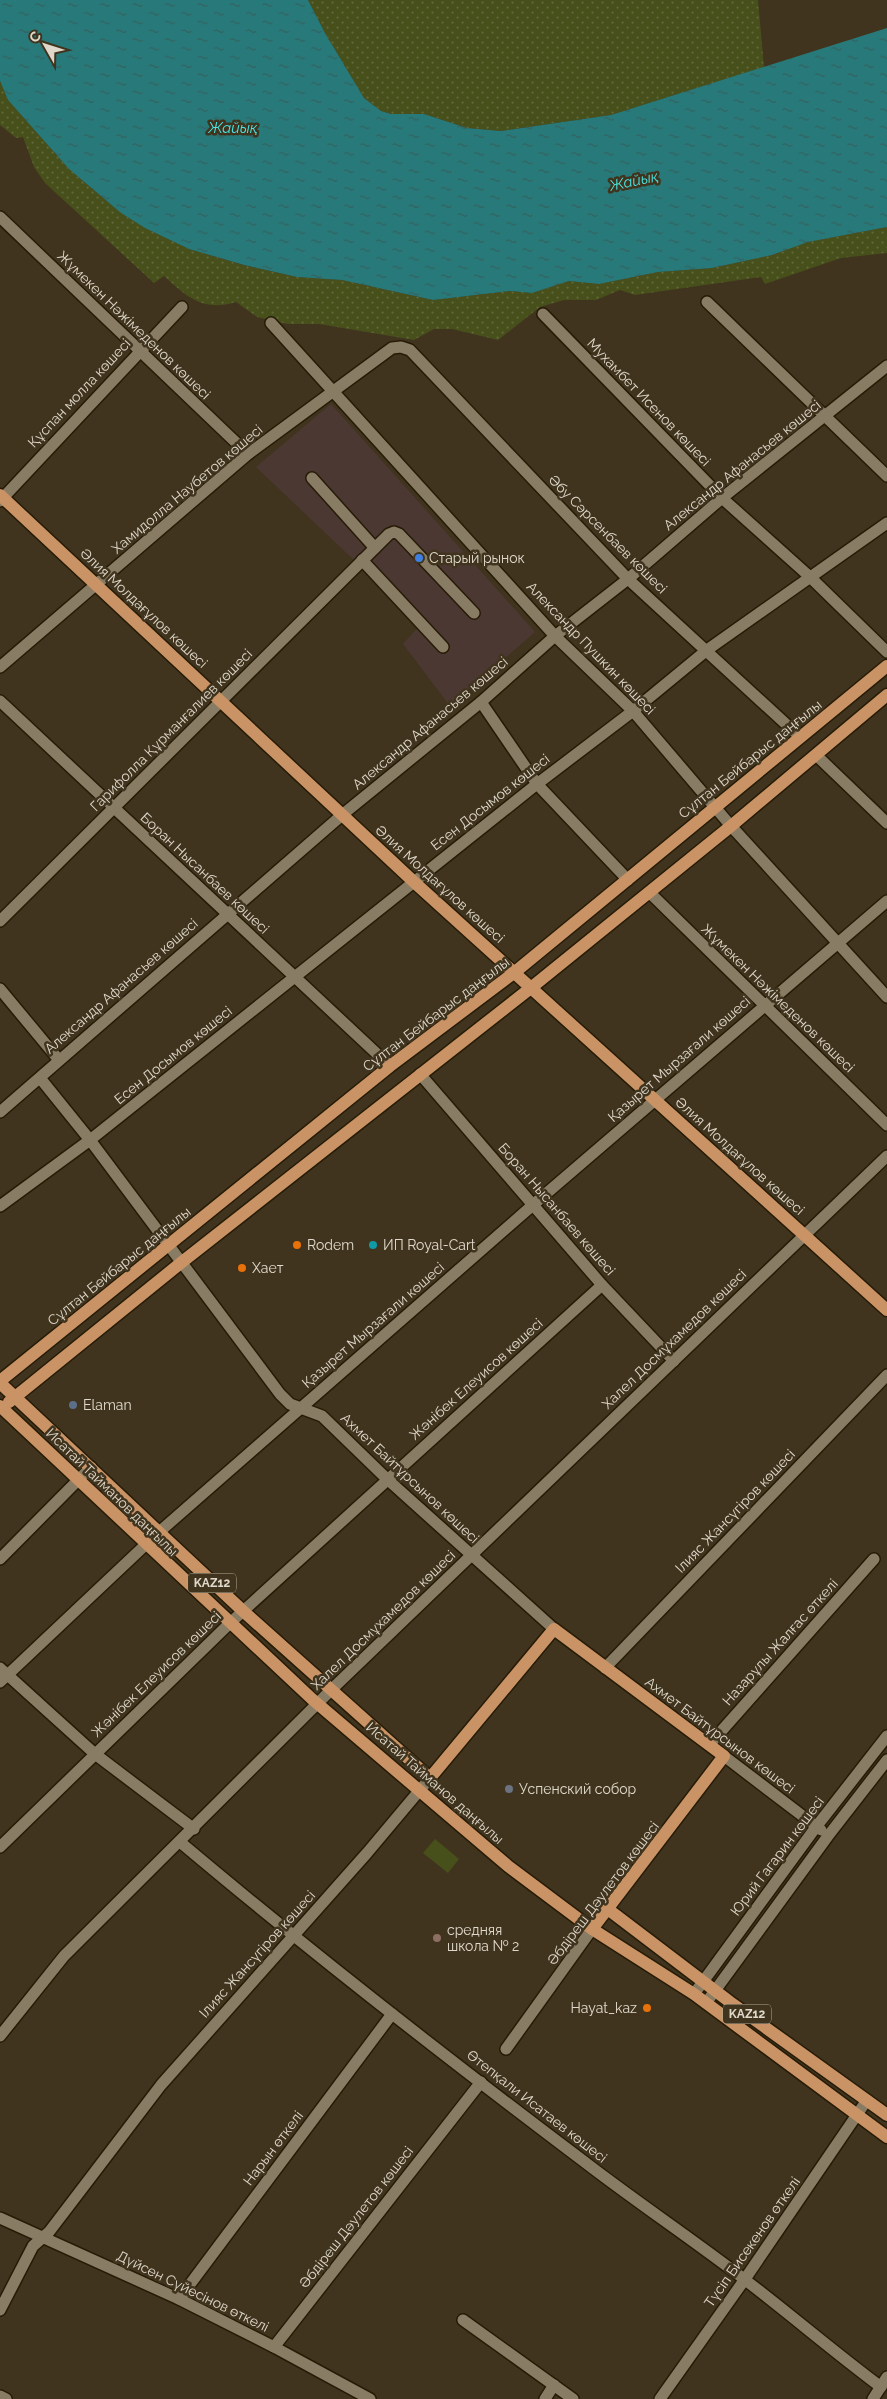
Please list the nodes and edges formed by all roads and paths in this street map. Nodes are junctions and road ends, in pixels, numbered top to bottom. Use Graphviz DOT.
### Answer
graph roads {
  1 [pos="0,217"];
  2 [pos="707,302"];
  3 [pos="182,307"];
  4 [pos="543,314"];
  5 [pos="271,323"];
  6 [pos="401,347"];
  7 [pos="139,350"];
  8 [pos="887,366"];
  9 [pos="334,391"];
  10 [pos="824,416"];
  11 [pos="248,454"];
  12 [pos="887,476"];
  13 [pos="312,478"];
  14 [pos="1,498"];
  15 [pos="722,498"];
  16 [pos="887,523"];
  17 [pos="375,548"];
  18 [pos="362,560"];
  19 [pos="809,576"];
  20 [pos="628,579"];
  21 [pos="96,584"];
  22 [pos="474,613"];
  23 [pos="555,636"];
  24 [pos="443,646"];
  25 [pos="707,650"];
  26 [pos="887,652"];
  27 [pos="887,666"];
  28 [pos="0,667"];
  29 [pos="887,695"];
  30 [pos="0,701"];
  31 [pos="221,701"];
  32 [pos="481,702"];
  33 [pos="633,711"];
  34 [pos="800,737"];
  35 [pos="816,756"];
  36 [pos="537,784"];
  37 [pos="716,805"];
  38 [pos="114,808"];
  39 [pos="342,815"];
  40 [pos="887,823"];
  41 [pos="732,826"];
  42 [pos="628,880"];
  43 [pos="414,882"];
  44 [pos="649,892"];
  45 [pos="887,901"];
  46 [pos="227,913"];
  47 [pos="0,921"];
  48 [pos="838,943"];
  49 [pos="515,972"];
  50 [pos="295,977"];
  51 [pos="532,988"];
  52 [pos="0,989"];
  53 [pos="887,997"];
  54 [pos="764,1006"];
  55 [pos="59,1060"];
  56 [pos="390,1066"];
  57 [pos="420,1074"];
  58 [pos="40,1078"];
  59 [pos="656,1100"];
  60 [pos="0,1112"];
  61 [pos="887,1125"];
  62 [pos="90,1140"];
  63 [pos="282,1154"];
  64 [pos="887,1156"];
  65 [pos="296,1172"];
  66 [pos="534,1204"];
  67 [pos="0,1206"];
  68 [pos="803,1235"];
  69 [pos="169,1245"];
  70 [pos="182,1262"];
  71 [pos="602,1285"];
  72 [pos="887,1310"];
  73 [pos="674,1361"];
  74 [pos="887,1375"];
  75 [pos="0,1382"];
  76 [pos="15,1397"];
  77 [pos="1,1408"];
  78 [pos="302,1408"];
  79 [pos="91,1467"];
  80 [pos="387,1479"];
  81 [pos="78,1480"];
  82 [pos="158,1533"];
  83 [pos="146,1545"];
  84 [pos="471,1556"];
  85 [pos="0,1559"];
  86 [pos="874,1559"];
  87 [pos="243,1611"];
  88 [pos="230,1623"];
  89 [pos="554,1629"];
  90 [pos="605,1668"];
  91 [pos="2,1675"];
  92 [pos="331,1690"];
  93 [pos="318,1703"];
  94 [pos="887,1736"];
  95 [pos="709,1745"];
  96 [pos="96,1754"];
  97 [pos="724,1756"];
  98 [pos="887,1760"];
  99 [pos="430,1778"];
  100 [pos="420,1790"];
  101 [pos="816,1827"];
  102 [pos="194,1829"];
  103 [pos="828,1836"];
  104 [pos="180,1842"];
  105 [pos="0,1847"];
  106 [pos="609,1910"];
  107 [pos="592,1930"];
  108 [pos="292,1936"];
  109 [pos="703,1981"];
  110 [pos="716,1990"];
  111 [pos="694,1994"];
  112 [pos="706,2003"];
  113 [pos="392,2014"];
  114 [pos="0,2036"];
  115 [pos="506,2049"];
  116 [pos="481,2082"];
  117 [pos="867,2100"];
  118 [pos="857,2115"];
  119 [pos="887,2115"];
  120 [pos="887,2137"];
  121 [pos="0,2218"];
  122 [pos="42,2238"];
  123 [pos="745,2280"];
  124 [pos="179,2300"];
  125 [pos="0,2310"];
  126 [pos="463,2320"];
  127 [pos="274,2347"];
  128 [pos="884,2382"];
  129 [pos="554,2385"];
  130 [pos="0,2396"];
  131 [pos="6,2399"];
  132 [pos="370,2399"];
  133 [pos="545,2399"];
  134 [pos="573,2399"];
  135 [pos="660,2399"];
  136 [pos="873,2399"];
  1 -- 7 [label="street, Жұмекен Нәжімеденов көшесі"];
  2 -- 10 [label="street"];
  3 -- 7 [label="street, Құспан молла көшесі"];
  4 -- 15 [label="street, Мухамбет Исенов көшесі"];
  5 -- 9 [label="street, Александр Пушкин көшесі"];
  6 -- 9 [label="street, Хамидолла Наубетов көшесі"];
  6 -- 20 [label="street, Әбу Сәрсенбаев көшесі"];
  7 -- 11 [label="street, Жұмекен Нәжімеденов көшесі"];
  7 -- 14 [label="street, Құспан молла көшесі"];
  8 -- 10 [label="street, Александр Афанасьев көшесі"];
  9 -- 11 [label="street, Хамидолла Наубетов көшесі"];
  9 -- 23 [label="street, Александр Пушкин көшесі"];
  10 -- 12 [label="street"];
  10 -- 15 [label="street, Александр Афанасьев көшесі"];
  11 -- 21 [label="street, Хамидолла Наубетов көшесі"];
  13 -- 17 [label="street"];
  14 -- 21 [label="main road, Әлия Молдағұлов көшесі"];
  15 -- 19 [label="street, Мухамбет Исенов көшесі"];
  15 -- 20 [label="street, Александр Афанасьев көшесі"];
  16 -- 19 [label="street, Есен Досымов көшесі"];
  17 -- 18 [label="street, Гарифолла Құрманғалиев көшесі"];
  17 -- 22 [label="street, Гарифолла Құрманғалиев көшесі"];
  18 -- 24 [label="street"];
  18 -- 31 [label="street, Гарифолла Құрманғалиев көшесі"];
  19 -- 25 [label="street, Есен Досымов көшесі"];
  19 -- 26 [label="street, Мухамбет Исенов көшесі"];
  20 -- 23 [label="street, Александр Афанасьев көшесі"];
  20 -- 25 [label="street, Әбу Сәрсенбаев көшесі"];
  21 -- 28 [label="street, Хамидолла Наубетов көшесі"];
  21 -- 31 [label="main road, Әлия Молдағұлов көшесі"];
  23 -- 32 [label="street, Александр Афанасьев көшесі"];
  23 -- 33 [label="street, Александр Пушкин көшесі"];
  25 -- 33 [label="street, Есен Досымов көшесі"];
  25 -- 34 [label="street, Әбу Сәрсенбаев көшесі"];
  27 -- 34 [label="main road, Сұлтан Бейбарыс даңғылы"];
  29 -- 35 [label="main road"];
  30 -- 38 [label="street, Боран Нысанбаев көшесі"];
  31 -- 38 [label="street, Гарифолла Құрманғалиев көшесі"];
  31 -- 39 [label="main road, Әлия Молдағұлов көшесі"];
  32 -- 36 [label="street"];
  32 -- 39 [label="street, Александр Афанасьев көшесі"];
  33 -- 36 [label="street, Есен Досымов көшесі"];
  33 -- 37 [label="street, Александр Пушкин көшесі"];
  34 -- 37 [label="main road, Сұлтан Бейбарыс даңғылы"];
  35 -- 40 [label="street"];
  35 -- 41 [label="main road"];
  36 -- 42 [label="street"];
  36 -- 43 [label="street, Есен Досымов көшесі"];
  37 -- 41 [label="street, Александр Пушкин көшесі"];
  37 -- 42 [label="main road, Сұлтан Бейбарыс даңғылы"];
  38 -- 46 [label="street, Боран Нысанбаев көшесі"];
  38 -- 47 [label="street, Гарифолла Құрманғалиев көшесі"];
  39 -- 43 [label="main road, Әлия Молдағұлов көшесі"];
  39 -- 46 [label="street, Александр Афанасьев көшесі"];
  41 -- 44 [label="main road"];
  41 -- 48 [label="street, Александр Пушкин көшесі"];
  42 -- 49 [label="main road, Сұлтан Бейбарыс даңғылы"];
  43 -- 49 [label="main road, Әлия Молдағұлов көшесі"];
  43 -- 50 [label="street, Есен Досымов көшесі"];
  44 -- 51 [label="main road"];
  44 -- 54 [label="street, Жұмекен Нәжімеденов көшесі"];
  45 -- 48 [label="street, Қазырет Мырзағали көшесі"];
  46 -- 50 [label="street, Боран Нысанбаев көшесі"];
  46 -- 55 [label="street, Александр Афанасьев көшесі"];
  48 -- 53 [label="street, Александр Пушкин көшесі"];
  48 -- 54 [label="street, Қазырет Мырзағали көшесі"];
  49 -- 51 [label="main road, Әлия Молдағұлов көшесі"];
  49 -- 56 [label="main road, Сұлтан Бейбарыс даңғылы"];
  50 -- 56 [label="street, Боран Нысанбаев көшесі"];
  50 -- 62 [label="street, Есен Досымов көшесі"];
  51 -- 57 [label="main road"];
  51 -- 59 [label="main road, Әлия Молдағұлов көшесі"];
  52 -- 55 [label="street"];
  54 -- 59 [label="street, Қазырет Мырзағали көшесі"];
  54 -- 61 [label="street, Жұмекен Нәжімеденов көшесі"];
  55 -- 58 [label="street, Александр Афанасьев көшесі"];
  56 -- 63 [label="main road, Сұлтан Бейбарыс даңғылы"];
  57 -- 65 [label="main road"];
  57 -- 66 [label="street, Боран Нысанбаев көшесі"];
  58 -- 60 [label="street, Александр Афанасьев көшесі"];
  58 -- 62 [label="street, Ахмет Байтұрсынов көшесі"];
  59 -- 66 [label="street, Қазырет Мырзағали көшесі"];
  59 -- 68 [label="main road, Әлия Молдағұлов көшесі"];
  62 -- 67 [label="street, Есен Досымов көшесі"];
  62 -- 69 [label="street, Ахмет Байтұрсынов көшесі"];
  63 -- 65 [label="main road"];
  63 -- 69 [label="main road, Сұлтан Бейбарыс даңғылы"];
  64 -- 68 [label="street, Халел Досмұхамедов көшесі"];
  65 -- 70 [label="main road"];
  66 -- 71 [label="street, Боран Нысанбаев көшесі"];
  66 -- 78 [label="street, Қазырет Мырзағали көшесі"];
  68 -- 72 [label="main road, Әлия Молдағұлов көшесі"];
  68 -- 73 [label="street, Халел Досмұхамедов көшесі"];
  69 -- 70 [label="street, Ахмет Байтұрсынов көшесі"];
  69 -- 75 [label="main road, Сұлтан Бейбарыс даңғылы"];
  70 -- 76 [label="main road"];
  70 -- 78 [label="street, Ахмет Байтұрсынов көшесі"];
  71 -- 73 [label="street, Боран Нысанбаев көшесі"];
  71 -- 80 [label="street, Жәнібек Елеуисов көшесі"];
  73 -- 84 [label="street, Халел Досмұхамедов көшесі"];
  74 -- 90 [label="street, Ілияс Жансүгіров көшесі"];
  75 -- 76 [label="main road, Исатай Тайманов даңғылы / KAZ12"];
  76 -- 77 [label="main road"];
  76 -- 79 [label="main road, Исатай Тайманов даңғылы / KAZ12"];
  77 -- 81 [label="main road, Исатай Тайманов даңғылы / KAZ12"];
  78 -- 80 [label="street, Ахмет Байтұрсынов көшесі"];
  78 -- 82 [label="street, Қазырет Мырзағали көшесі"];
  79 -- 81 [label="street"];
  79 -- 82 [label="main road, Исатай Тайманов даңғылы / KAZ12"];
  80 -- 84 [label="street, Ахмет Байтұрсынов көшесі"];
  80 -- 87 [label="street, Жәнібек Елеуисов көшесі"];
  81 -- 83 [label="main road, Исатай Тайманов даңғылы / KAZ12"];
  81 -- 85 [label="street"];
  82 -- 83 [label="street, Қазырет Мырзағали көшесі"];
  82 -- 87 [label="main road, Исатай Тайманов даңғылы / KAZ12"];
  83 -- 88 [label="main road, Исатай Тайманов даңғылы / KAZ12"];
  83 -- 91 [label="street, Қазырет Мырзағали көшесі"];
  84 -- 89 [label="street, Ахмет Байтұрсынов көшесі"];
  84 -- 92 [label="street, Халел Досмұхамедов көшесі"];
  86 -- 95 [label="street, Назарұлы Жалғас өткелі"];
  87 -- 88 [label="street, Жәнібек Елеуисов көшесі"];
  87 -- 92 [label="main road, Исатай Тайманов даңғылы / KAZ12"];
  88 -- 93 [label="main road, Исатай Тайманов даңғылы / KAZ12"];
  88 -- 96 [label="street, Жәнібек Елеуисов көшесі"];
  89 -- 90 [label="main road, Ахмет Байтұрсынов көшесі"];
  89 -- 99 [label="main road, Ілияс Жансүгіров көшесі"];
  90 -- 95 [label="main road, Ахмет Байтұрсынов көшесі"];
  91 -- 96 [label="street"];
  92 -- 93 [label="street, Халел Досмұхамедов көшесі"];
  92 -- 99 [label="main road, Исатай Тайманов даңғылы / KAZ12"];
  93 -- 100 [label="main road, Исатай Тайманов даңғылы / KAZ12"];
  93 -- 102 [label="street, Халел Досмұхамедов көшесі"];
  94 -- 101 [label="street, Юрий Гагарин көшесі"];
  95 -- 97 [label="main road, Ахмет Байтұрсынов көшесі"];
  96 -- 102 [label="street"];
  96 -- 105 [label="street, Жәнібек Елеуисов көшесі"];
  97 -- 101 [label="street, Ахмет Байтұрсынов көшесі"];
  97 -- 106 [label="main road, Әбдіреш Дәулетов көшесі"];
  98 -- 103 [label="street, Юрий Гагарин көшесі"];
  99 -- 100 [label="street, Ілияс Жансүгіров көшесі"];
  100 -- 107 [label="main road, Исатай Тайманов даңғылы / KAZ12"];
  100 -- 108 [label="street, Ілияс Жансүгіров көшесі"];
  101 -- 103 [label="street, Ахмет Байтұрсынов көшесі"];
  101 -- 109 [label="street, Юрий Гагарин көшесі"];
  102 -- 104 [label="street, Халел Досмұхамедов көшесі"];
  103 -- 110 [label="street, Юрий Гагарин көшесі"];
  104 -- 108 [label="street, Өтепқали Исатаев көшесі"];
  104 -- 114 [label="street, Халел Досмұхамедов көшесі"];
  106 -- 107 [label="main road, Әбдіреш Дәулетов көшесі"];
  106 -- 109 [label="main road, KAZ12"];
  107 -- 111 [label="main road, Исатай Тайманов даңғылы / KAZ12"];
  107 -- 115 [label="street, Әбдіреш Дәулетов көшесі"];
  108 -- 113 [label="street, Өтепқали Исатаев көшесі"];
  108 -- 122 [label="street, Ілияс Жансүгіров көшесі"];
  109 -- 110 [label="main road, KAZ12"];
  109 -- 111 [label="street, Юрий Гагарин көшесі"];
  110 -- 112 [label="street, Юрий Гагарин көшесі"];
  110 -- 117 [label="main road, KAZ12"];
  111 -- 112 [label="main road, Исатай Тайманов даңғылы / KAZ12"];
  112 -- 118 [label="main road, Исатай Тайманов даңғылы / KAZ12"];
  113 -- 116 [label="street, Өтепқали Исатаев көшесі"];
  113 -- 124 [label="street, Нарын өткелі"];
  116 -- 123 [label="street, Өтепқали Исатаев көшесі"];
  116 -- 127 [label="street, Әбдіреш Дәулетов көшесі"];
  117 -- 118 [label="street, Түсіп Бисекенов өткелі"];
  117 -- 119 [label="main road, KAZ12"];
  118 -- 120 [label="main road, Исатай Тайманов даңғылы / KAZ12"];
  118 -- 123 [label="street, Түсіп Бисекенов өткелі"];
  121 -- 122 [label="street, Дүйсен Сүйесінов өткелі"];
  122 -- 124 [label="street, Дүйсен Сүйесінов өткелі"];
  122 -- 125 [label="street, Ілияс Жансүгіров көшесі"];
  123 -- 128 [label="street, Өтепқали Исатаев көшесі"];
  123 -- 135 [label="street, Түсіп Бисекенов өткелі"];
  124 -- 127 [label="street, Дүйсен Сүйесінов өткелі"];
  126 -- 129 [label="street"];
  127 -- 132 [label="street, Дүйсен Сүйесінов өткелі"];
  128 -- 136 [label="street"];
  129 -- 133 [label="street"];
  129 -- 134 [label="street"];
  130 -- 131 [label="street"];
}
